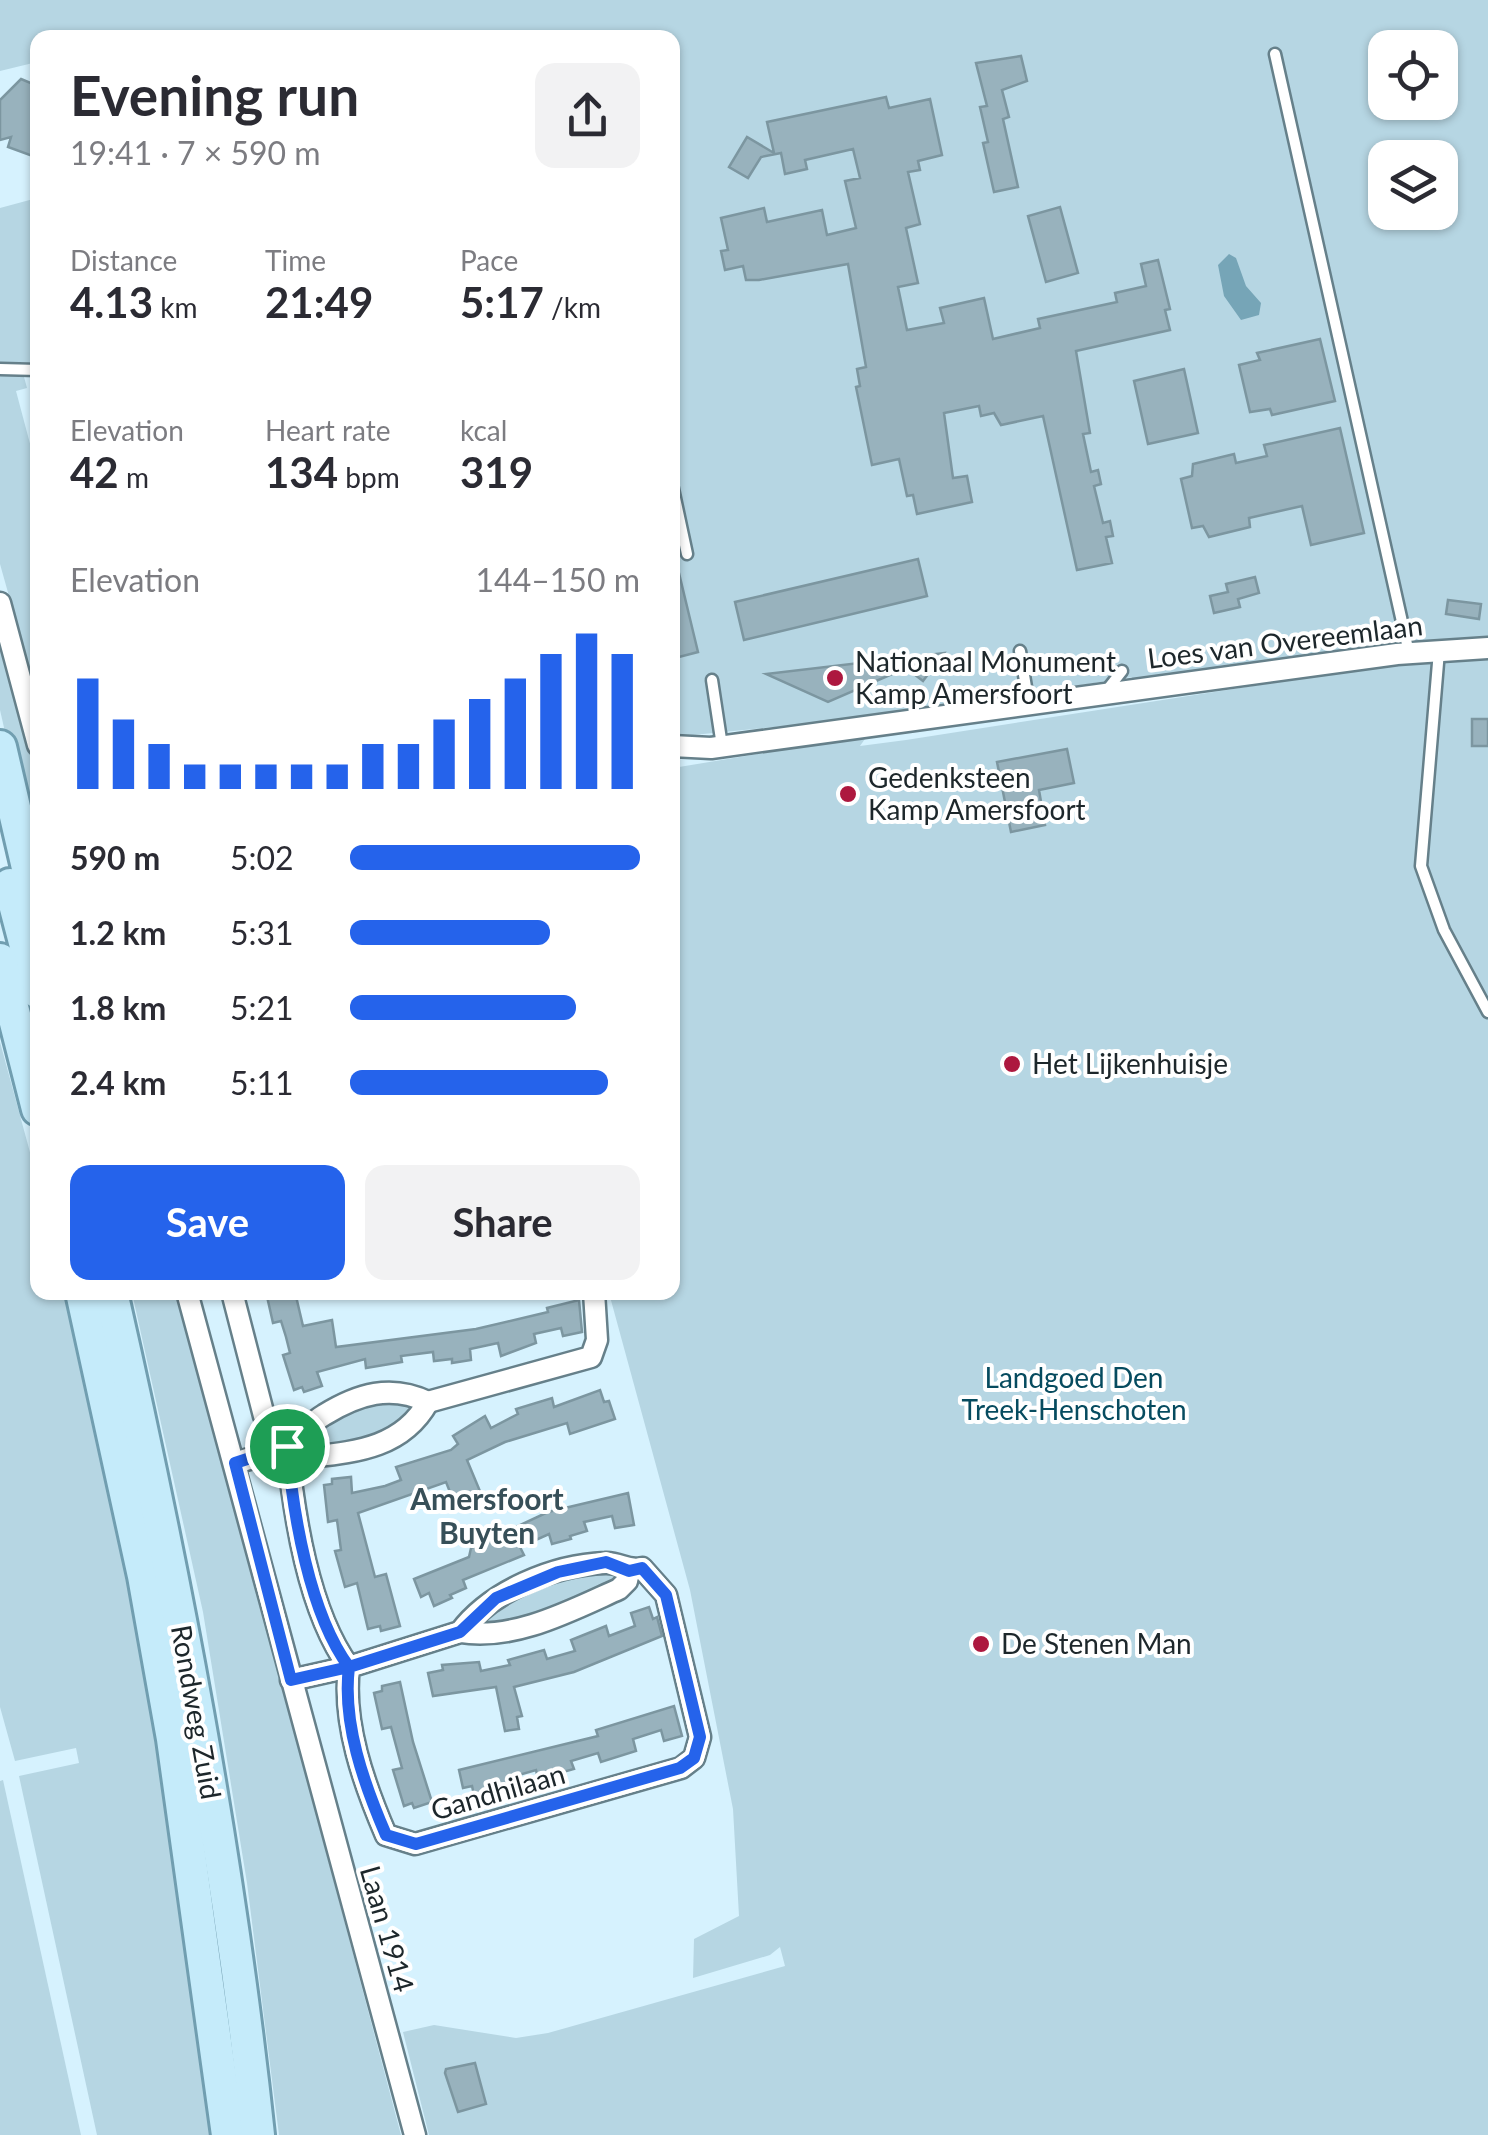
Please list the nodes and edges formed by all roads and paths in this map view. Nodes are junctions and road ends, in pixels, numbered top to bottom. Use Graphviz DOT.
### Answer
graph roads {
  1 [pos="1275,54"];
  2 [pos="0,369"];
  3 [pos="30,370"];
  4 [pos="680,524"];
  5 [pos="686,554"];
  6 [pos="0,602"];
  7 [pos="1488,648"];
  8 [pos="1020,651"];
  9 [pos="1439,651"];
  10 [pos="1409,653"];
  11 [pos="1122,672"];
  12 [pos="712,680"];
  13 [pos="1103,694"];
  14 [pos="1030,706"];
  15 [pos="30,710"];
  16 [pos="680,746"];
  17 [pos="723,746"];
  18 [pos="0,747"];
  19 [pos="0,848"];
  20 [pos="30,876"];
  21 [pos="0,960"];
  22 [pos="30,962"];
  23 [pos="1488,1012"];
  24 [pos="30,1078"];
  25 [pos="84,1300"];
  26 [pos="113,1300"];
  27 [pos="189,1300"];
  28 [pos="234,1300"];
  29 [pos="594,1300"];
  30 [pos="428,1402"];
  31 [pos="287,1446"];
  32 [pos="235,1463"];
  33 [pos="629,1571"];
  34 [pos="460,1632"];
  35 [pos="349,1667"];
  36 [pos="291,1680"];
  37 [pos="228,2135"];
  38 [pos="258,2135"];
  39 [pos="414,2135"];
  1 -- 10 [label="lane"];
  2 -- 3 [label="lane"];
  4 -- 5 [label="lane"];
  6 -- 15 [label="street"];
  7 -- 9 [label="street, Loes van Overeemlaan"];
  8 -- 14 [label="lane"];
  9 -- 10 [label="street, Loes van Overeemlaan"];
  9 -- 23 [label="lane"];
  10 -- 13 [label="street, Loes van Overeemlaan"];
  11 -- 13 [label="lane"];
  12 -- 17 [label="lane"];
  13 -- 14 [label="street, Loes van Overeemlaan"];
  14 -- 17 [label="street, Loes van Overeemlaan"];
  16 -- 17 [label="street, Loes van Overeemlaan"];
  18 -- 20 [label="main road"];
  19 -- 22 [label="main road"];
  21 -- 24 [label="main road"];
  25 -- 37 [label="main road, Rondweg Zuid"];
  26 -- 38 [label="main road, Rondweg Zuid"];
  27 -- 32 [label="street, Laan 1914"];
  28 -- 31 [label="street"];
  29 -- 30 [label="street"];
  30 -- 31 [label="street"];
  30 -- 31 [label="street"];
  31 -- 32 [label="street"];
  31 -- 35 [label="street"];
  32 -- 36 [label="street, Laan 1914"];
  33 -- 34 [label="street, Gandhilaan"];
  33 -- 34 [label="street, Gandhilaan"];
  33 -- 35 [label="street, Gandhilaan"];
  34 -- 35 [label="street, Gandhilaan"];
  35 -- 36 [label="street"];
  36 -- 39 [label="street, Laan 1914"];
}
